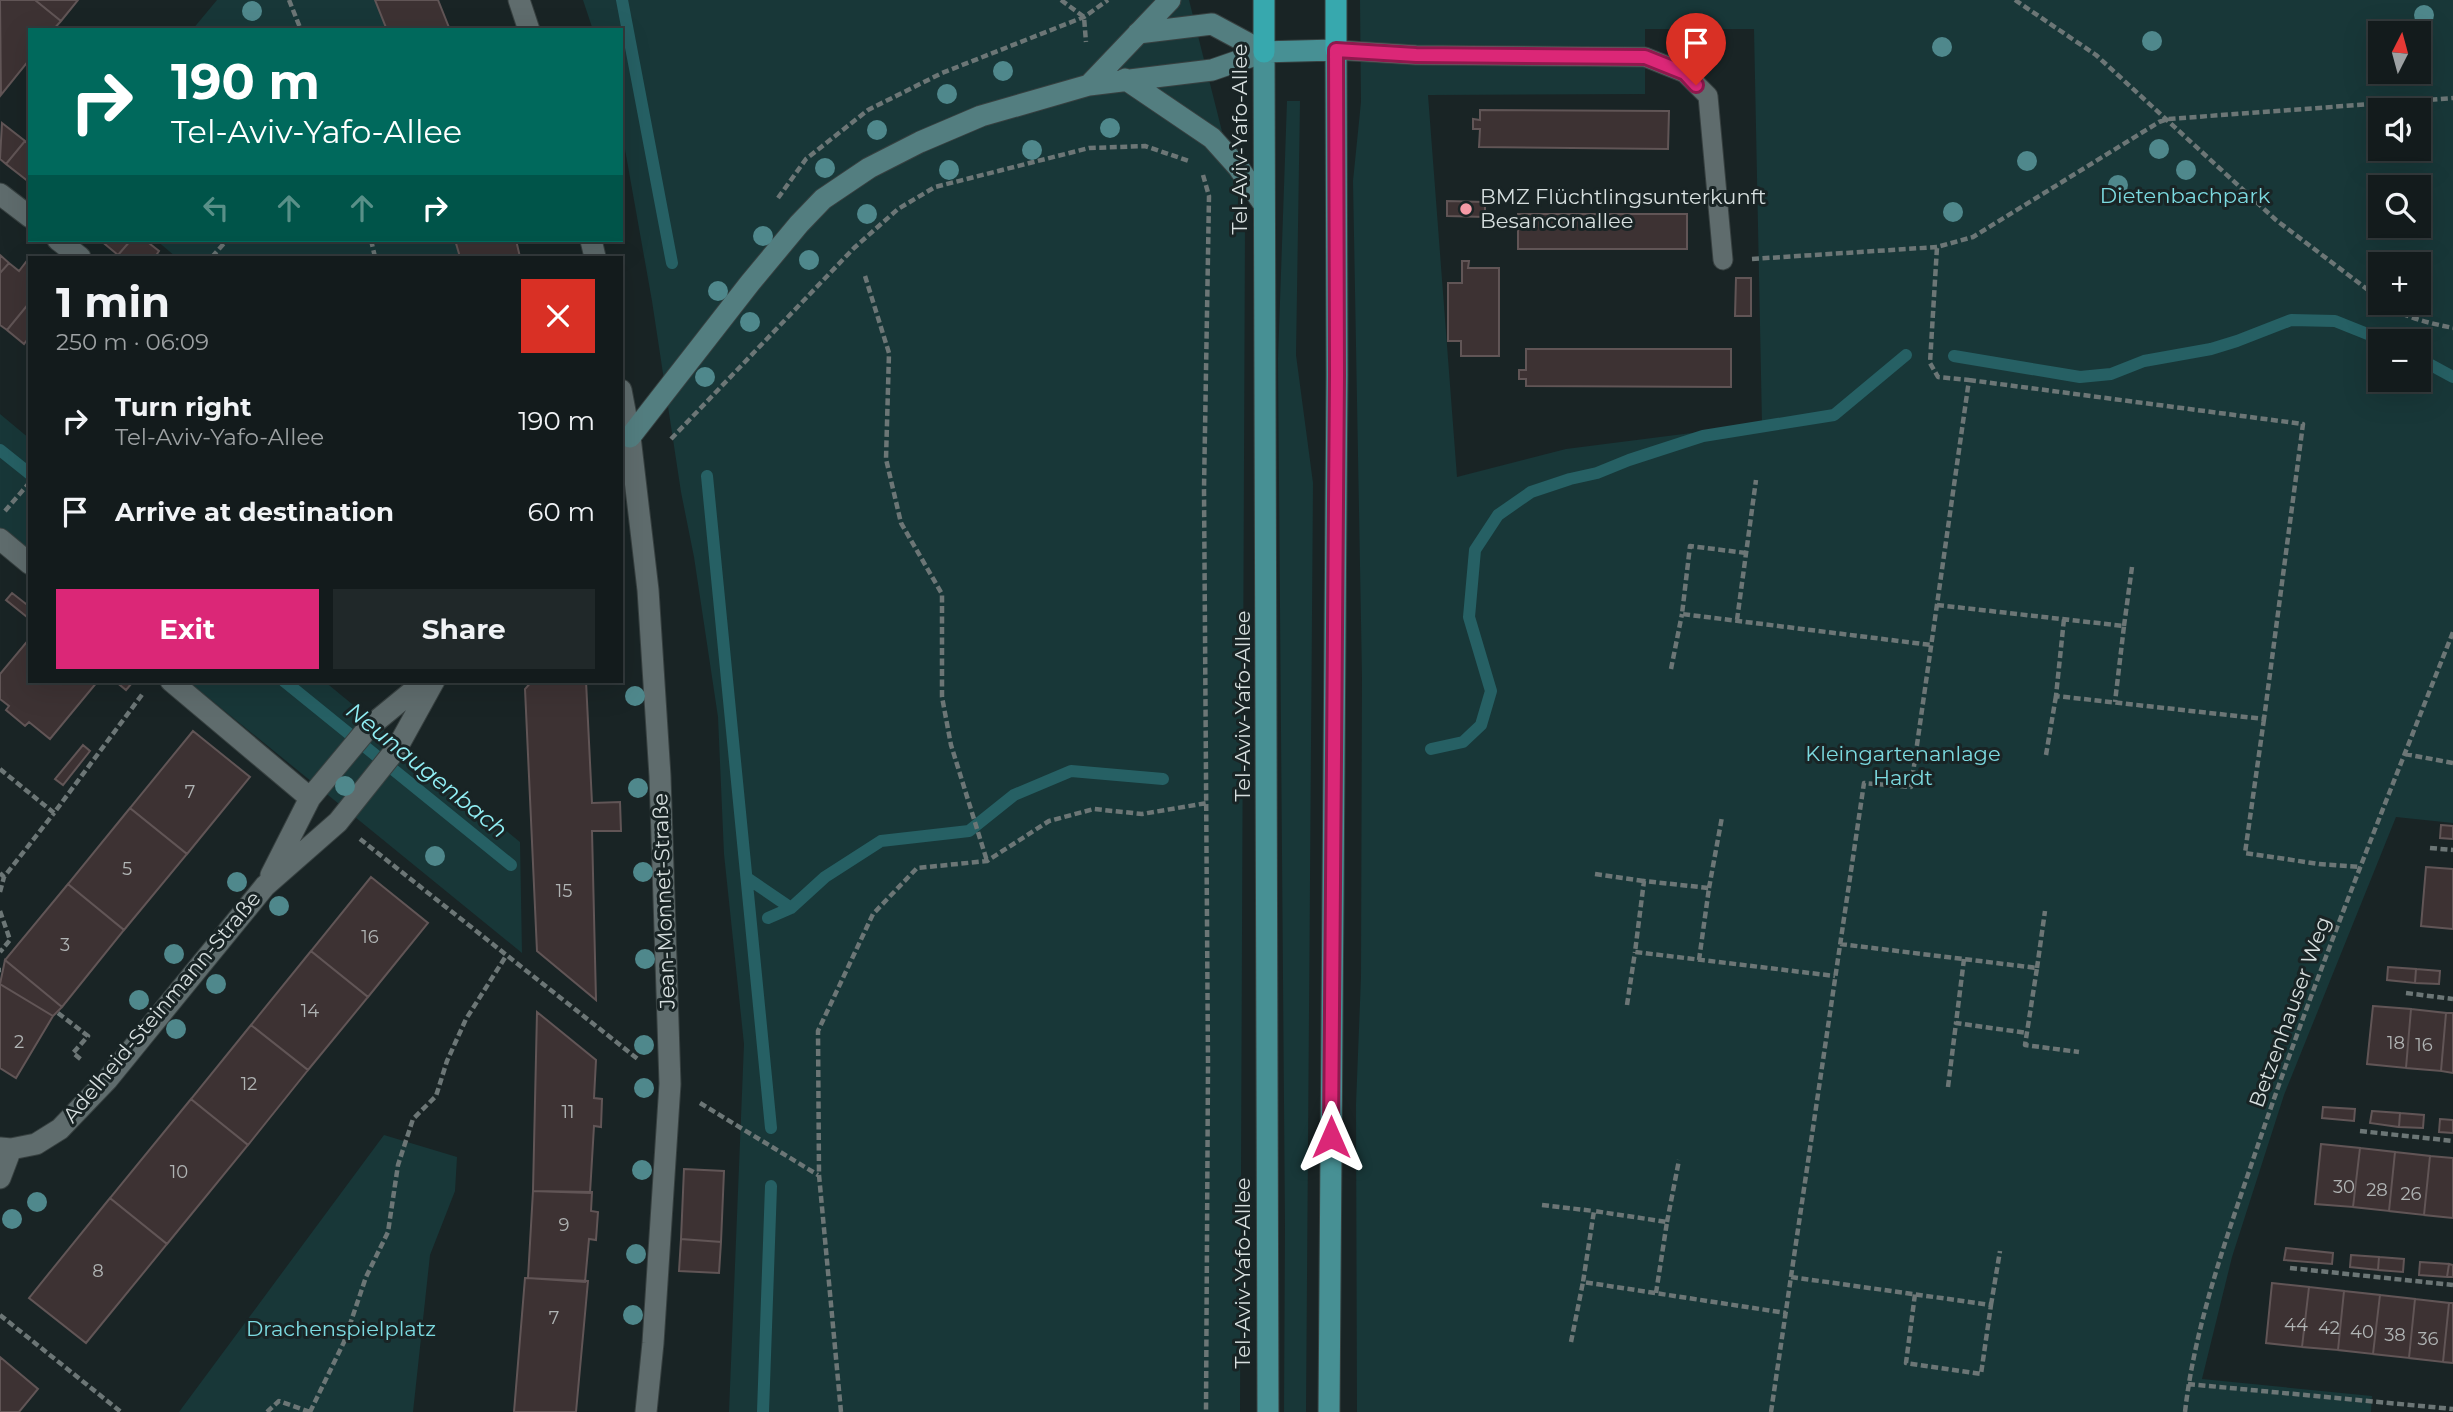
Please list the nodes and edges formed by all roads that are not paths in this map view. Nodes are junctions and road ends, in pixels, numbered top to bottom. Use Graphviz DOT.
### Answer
graph roads {
  1 [pos="519,0"];
  2 [pos="1170,0"];
  3 [pos="1264,0"];
  4 [pos="1336,0"];
  5 [pos="528,28"];
  6 [pos="1138,33"];
  7 [pos="1336,50"];
  8 [pos="1264,52"];
  9 [pos="1125,79"];
  10 [pos="1089,85"];
  11 [pos="0,194"];
  12 [pos="1263,202"];
  13 [pos="28,215"];
  14 [pos="61,242"];
  15 [pos="79,256"];
  16 [pos="1723,260"];
  17 [pos="623,416"];
  18 [pos="625,442"];
  19 [pos="0,539"];
  20 [pos="28,562"];
  21 [pos="173,683"];
  22 [pos="423,683"];
  23 [pos="433,683"];
  24 [pos="310,798"];
  25 [pos="265,886"];
  26 [pos="6,1149"];
  27 [pos="0,1178"];
  28 [pos="646,1412"];
  29 [pos="1268,1412"];
  30 [pos="1329,1412"];
  1 -- 5 [label="street"];
  2 -- 6 [label="street"];
  3 -- 8 [label="highway, Tel-Aviv-Yafo-Allee"];
  4 -- 7 [label="highway"];
  6 -- 8 [label="street"];
  6 -- 10 [label="street"];
  7 -- 8 [label="main road"];
  7 -- 16 [label="lane"];
  7 -- 30 [label="main road"];
  8 -- 9 [label="street"];
  8 -- 12 [label="main road, Tel-Aviv-Yafo-Allee"];
  9 -- 10 [label="street"];
  9 -- 12 [label="street"];
  10 -- 18 [label="street"];
  11 -- 13 [label="street"];
  12 -- 29 [label="main road, Tel-Aviv-Yafo-Allee"];
  14 -- 15 [label="street"];
  17 -- 18 [label="street, Jean-Monnet-Straße"];
  18 -- 28 [label="street, Jean-Monnet-Straße"];
  19 -- 20 [label="street"];
  21 -- 24 [label="street"];
  22 -- 24 [label="street, Adelheid-Steinmann-Straße"];
  23 -- 25 [label="street, Adelheid-Steinmann-Straße"];
  24 -- 25 [label="street, Adelheid-Steinmann-Straße"];
  25 -- 26 [label="street, Adelheid-Steinmann-Straße"];
  26 -- 27 [label="street, Adelheid-Steinmann-Straße"];
}
